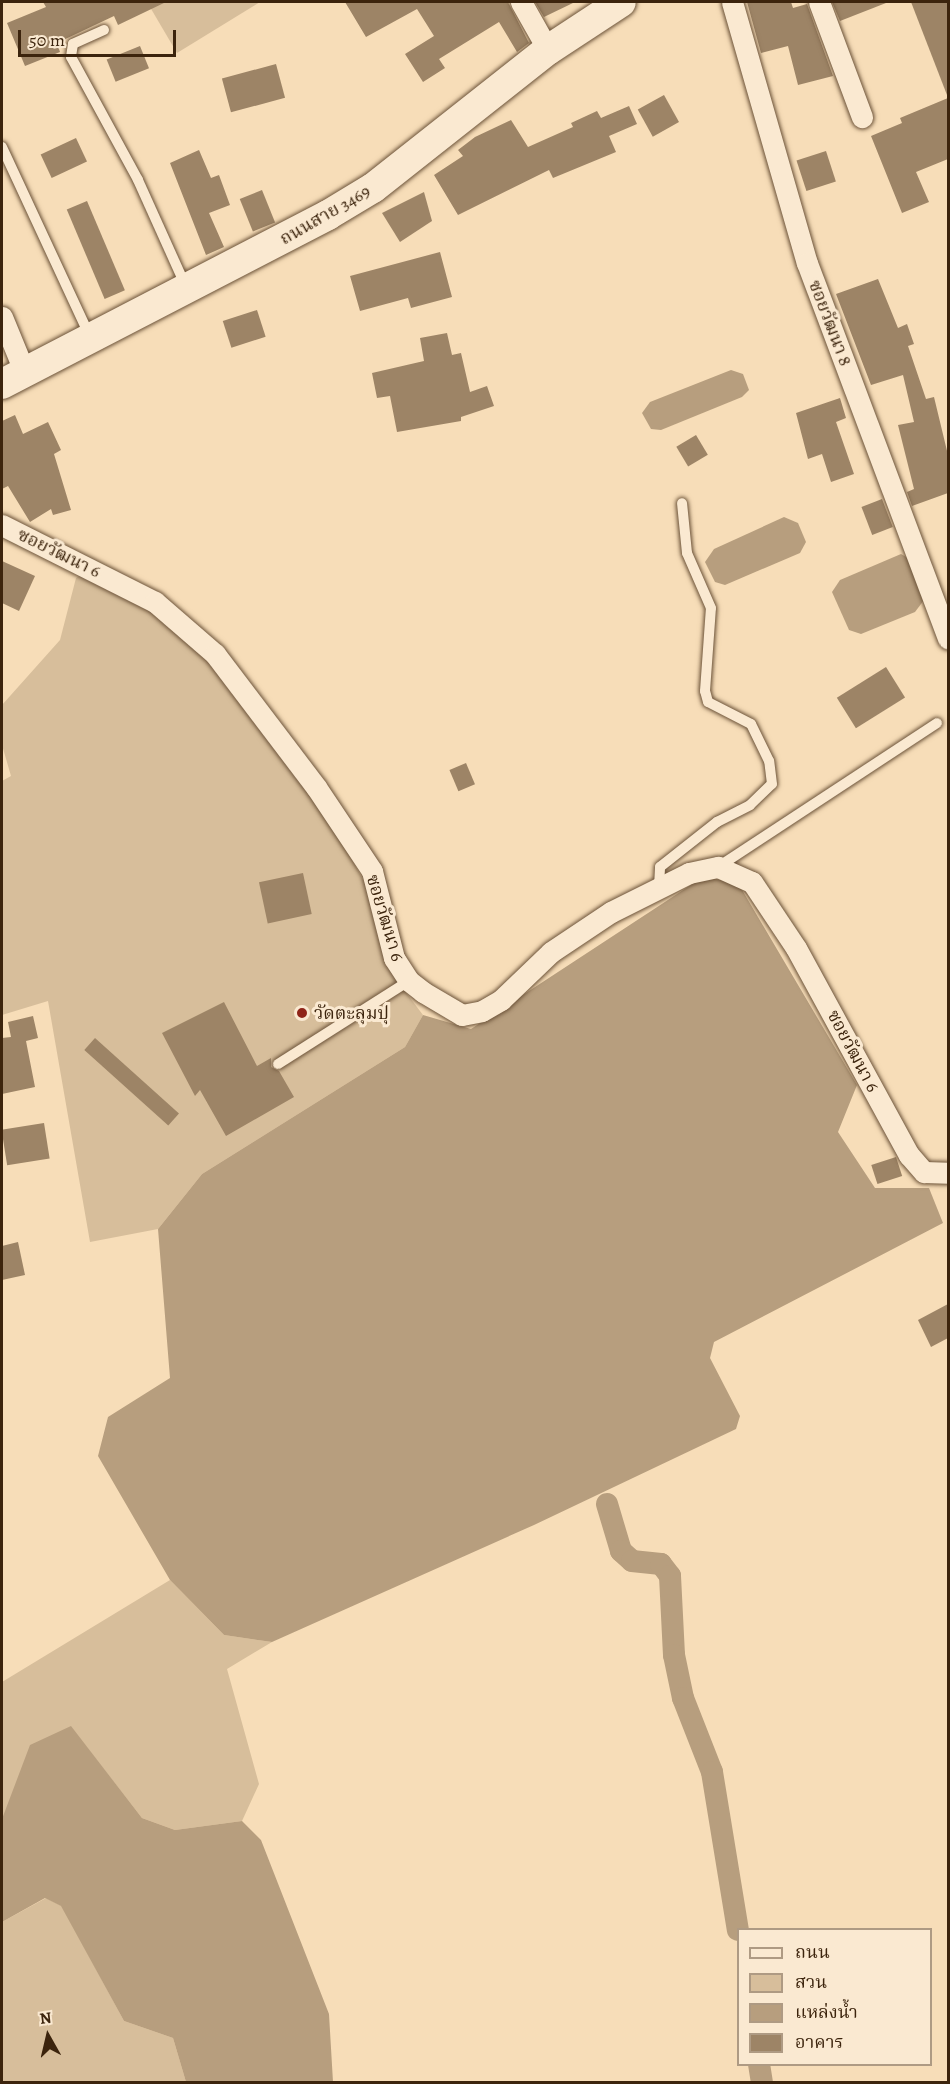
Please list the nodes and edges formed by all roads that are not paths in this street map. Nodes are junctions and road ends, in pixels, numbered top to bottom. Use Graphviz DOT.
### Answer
graph roads {
  1 [pos="521,2"];
  2 [pos="621,2"];
  3 [pos="732,2"];
  4 [pos="819,2"];
  5 [pos="104,30"];
  6 [pos="548,50"];
  7 [pos="862,117"];
  8 [pos="2,147"];
  9 [pos="188,290"];
  10 [pos="2,317"];
  11 [pos="91,339"];
  12 [pos="13,379"];
  13 [pos="682,503"];
  14 [pos="2,525"];
  15 [pos="948,638"];
  16 [pos="937,723"];
  17 [pos="718,867"];
  18 [pos="659,887"];
  19 [pos="409,981"];
  20 [pos="278,1064"];
  21 [pos="948,1173"];
  1 -- 6 [label="street"];
  2 -- 6 [label="street, ถนนสาย 3469"];
  3 -- 15 [label="street, ซอยวัฒนา 8"];
  4 -- 7 [label="street"];
  5 -- 9 [label="lane"];
  6 -- 9 [label="street, ถนนสาย 3469"];
  8 -- 11 [label="lane"];
  9 -- 11 [label="street, ถนนสาย 3469"];
  10 -- 12 [label="street"];
  11 -- 12 [label="street, ถนนสาย 3469"];
  13 -- 18 [label="lane"];
  14 -- 19 [label="street, ซอยวัฒนา 6"];
  16 -- 17 [label="lane"];
  17 -- 18 [label="street, ซอยวัฒนา 6"];
  17 -- 21 [label="street, ซอยวัฒนา 6"];
  18 -- 19 [label="street, ซอยวัฒนา 6"];
  19 -- 20 [label="lane"];
}
